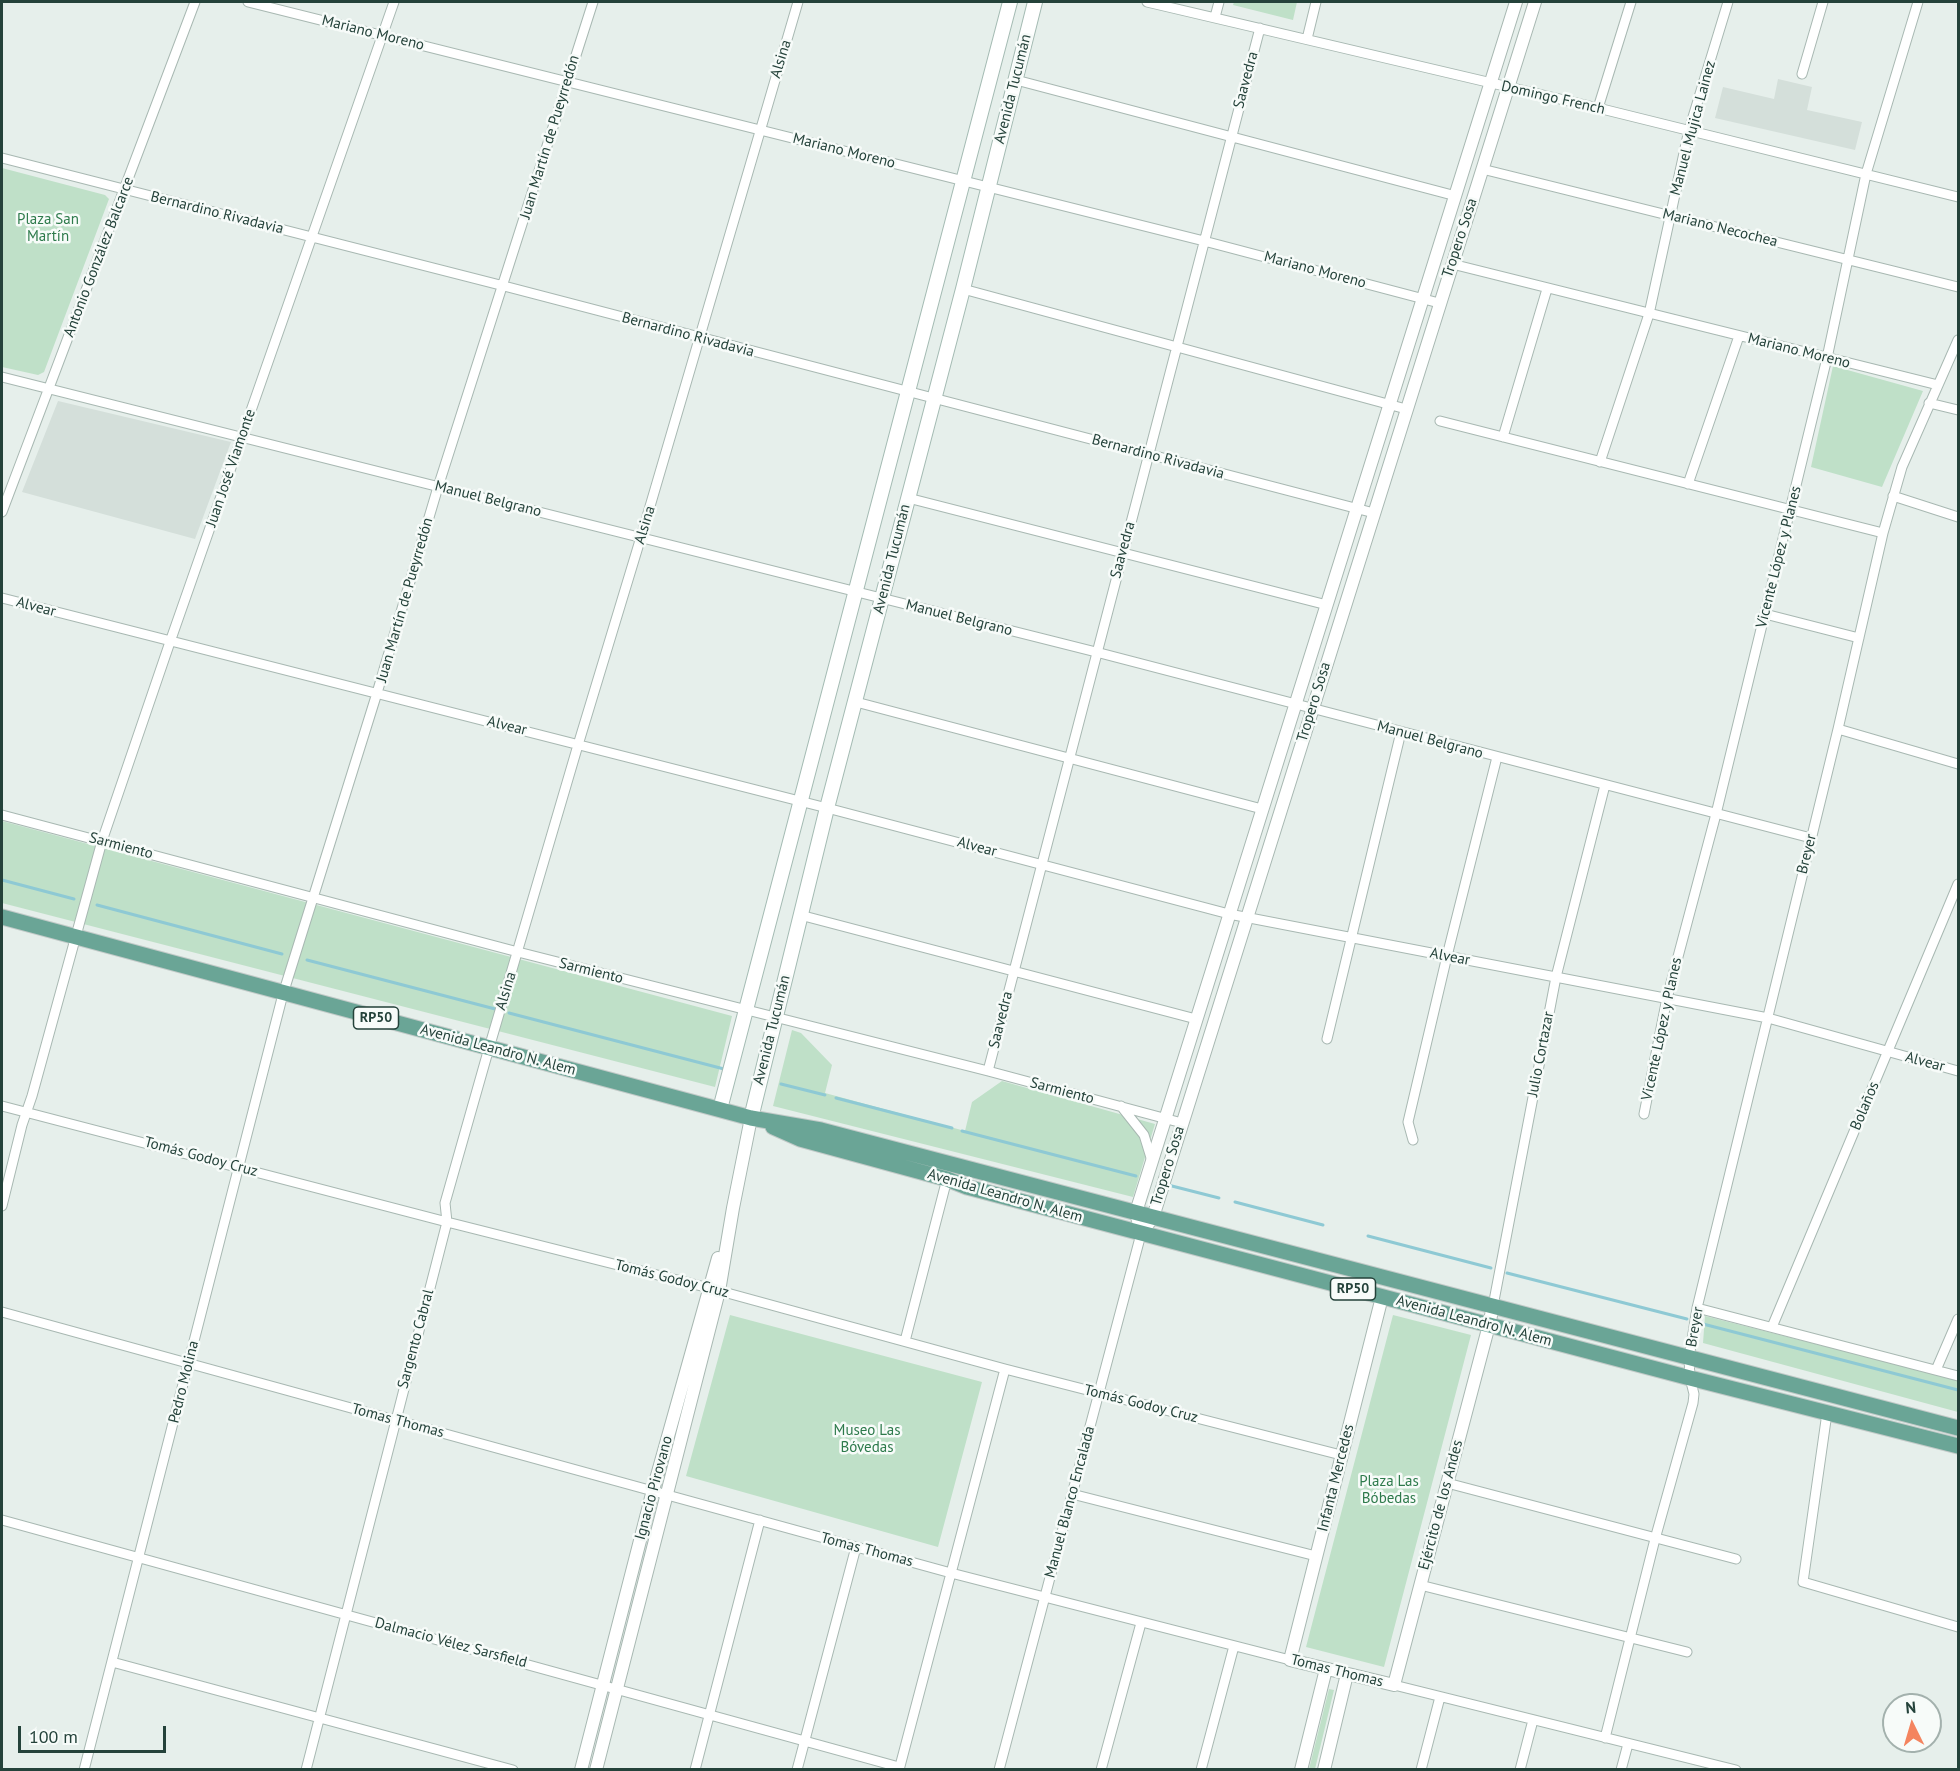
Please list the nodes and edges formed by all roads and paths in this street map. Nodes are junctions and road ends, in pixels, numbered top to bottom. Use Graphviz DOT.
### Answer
graph roads {
  1 [pos="195,2"];
  2 [pos="248,2"];
  3 [pos="394,2"];
  4 [pos="593,2"];
  5 [pos="798,2"];
  6 [pos="1010,2"];
  7 [pos="1035,2"];
  8 [pos="1147,2"];
  9 [pos="1219,2"];
  10 [pos="1316,2"];
  11 [pos="1516,2"];
  12 [pos="1535,2"];
  13 [pos="1631,2"];
  14 [pos="1728,2"];
  15 [pos="1823,2"];
  16 [pos="1918,2"];
  17 [pos="1215,17"];
  18 [pos="1260,28"];
  19 [pos="383,35"];
  20 [pos="1306,39"];
  21 [pos="1802,74"];
  22 [pos="1016,80"];
  23 [pos="567,82"];
  24 [pos="1490,83"];
  25 [pos="1509,87"];
  26 [pos="1598,108"];
  27 [pos="760,130"];
  28 [pos="1689,130"];
  29 [pos="1232,136"];
  30 [pos="2,158"];
  31 [pos="1482,169"];
  32 [pos="1866,174"];
  33 [pos="964,181"];
  34 [pos="1959,185"];
  35 [pos="987,187"];
  36 [pos="124,190"];
  37 [pos="1456,196"];
  38 [pos="1957,196"];
  39 [pos="1671,216"];
  40 [pos="312,237"];
  41 [pos="1203,241"];
  42 [pos="1847,259"];
  43 [pos="1452,264"];
  44 [pos="504,286"];
  45 [pos="1959,286"];
  46 [pos="963,289"];
  47 [pos="1547,289"];
  48 [pos="1424,298"];
  49 [pos="1439,303"];
  50 [pos="1649,314"];
  51 [pos="1739,336"];
  52 [pos="700,338"];
  53 [pos="1959,340"];
  54 [pos="1177,346"];
  55 [pos="1827,358"];
  56 [pos="2,377"];
  57 [pos="1938,385"];
  58 [pos="49,388"];
  59 [pos="909,392"];
  60 [pos="933,398"];
  61 [pos="1929,403"];
  62 [pos="1390,404"];
  63 [pos="1406,409"];
  64 [pos="1959,410"];
  65 [pos="1440,421"];
  66 [pos="1503,437"];
  67 [pos="242,438"];
  68 [pos="1148,454"];
  69 [pos="1600,462"];
  70 [pos="1688,484"];
  71 [pos="438,486"];
  72 [pos="1893,496"];
  73 [pos="908,498"];
  74 [pos="1358,508"];
  75 [pos="1790,510"];
  76 [pos="2,512"];
  77 [pos="1374,513"];
  78 [pos="1959,517"];
  79 [pos="1883,533"];
  80 [pos="641,537"];
  81 [pos="1122,553"];
  82 [pos="857,592"];
  83 [pos="2,598"];
  84 [pos="882,598"];
  85 [pos="1327,605"];
  86 [pos="1765,614"];
  87 [pos="1859,638"];
  88 [pos="170,642"];
  89 [pos="1096,652"];
  90 [pos="377,693"];
  91 [pos="856,702"];
  92 [pos="1295,705"];
  93 [pos="1311,709"];
  94 [pos="1838,729"];
  95 [pos="1401,732"];
  96 [pos="578,745"];
  97 [pos="1497,757"];
  98 [pos="1069,758"];
  99 [pos="1959,764"];
  100 [pos="1605,785"];
  101 [pos="800,802"];
  102 [pos="827,808"];
  103 [pos="1262,808"];
  104 [pos="1716,814"];
  105 [pos="2,815"];
  106 [pos="1811,838"];
  107 [pos="102,841"];
  108 [pos="1041,864"];
  109 [pos="1959,885"];
  110 [pos="313,897"];
  111 [pos="1229,914"];
  112 [pos="800,915"];
  113 [pos="2,917"];
  114 [pos="1248,918"];
  115 [pos="75,937"];
  116 [pos="1352,938"];
  117 [pos="518,952"];
  118 [pos="1447,956"];
  119 [pos="1013,971"];
  120 [pos="1556,977"];
  121 [pos="283,994"];
  122 [pos="1667,999"];
  123 [pos="746,1010"];
  124 [pos="775,1018"];
  125 [pos="1768,1018"];
  126 [pos="1196,1019"];
  127 [pos="1327,1040"];
  128 [pos="489,1048"];
  129 [pos="1888,1052"];
  130 [pos="988,1071"];
  131 [pos="1959,1071"];
  132 [pos="2,1106"];
  133 [pos="1121,1106"];
  134 [pos="720,1109"];
  135 [pos="27,1112"];
  136 [pos="1644,1114"];
  137 [pos="751,1118"];
  138 [pos="1165,1118"];
  139 [pos="1182,1122"];
  140 [pos="1413,1140"];
  141 [pos="1152,1161"];
  142 [pos="238,1167"];
  143 [pos="947,1179"];
  144 [pos="2,1206"];
  145 [pos="1136,1212"];
  146 [pos="1153,1217"];
  147 [pos="447,1222"];
  148 [pos="1141,1233"];
  149 [pos="714,1289"];
  150 [pos="1382,1297"];
  151 [pos="1493,1306"];
  152 [pos="1697,1308"];
  153 [pos="2,1312"];
  154 [pos="1959,1319"];
  155 [pos="1490,1325"];
  156 [pos="1772,1327"];
  157 [pos="905,1341"];
  158 [pos="1689,1358"];
  159 [pos="189,1364"];
  160 [pos="1005,1369"];
  161 [pos="1936,1370"];
  162 [pos="1959,1376"];
  163 [pos="1690,1378"];
  164 [pos="1099,1393"];
  165 [pos="1827,1413"];
  166 [pos="395,1420"];
  167 [pos="1959,1428"];
  168 [pos="1959,1446"];
  169 [pos="1341,1455"];
  170 [pos="1447,1483"];
  171 [pos="653,1490"];
  172 [pos="667,1494"];
  173 [pos="1072,1494"];
  174 [pos="2,1520"];
  175 [pos="760,1520"];
  176 [pos="1655,1539"];
  177 [pos="856,1547"];
  178 [pos="1316,1556"];
  179 [pos="139,1558"];
  180 [pos="1736,1559"];
  181 [pos="951,1573"];
  182 [pos="1420,1585"];
  183 [pos="1045,1598"];
  184 [pos="346,1615"];
  185 [pos="1141,1623"];
  186 [pos="1959,1627"];
  187 [pos="1630,1638"];
  188 [pos="1234,1646"];
  189 [pos="1687,1652"];
  190 [pos="1290,1659"];
  191 [pos="112,1662"];
  192 [pos="1326,1668"];
  193 [pos="1347,1674"];
  194 [pos="603,1684"];
  195 [pos="1394,1685"];
  196 [pos="616,1688"];
  197 [pos="1440,1697"];
  198 [pos="710,1714"];
  199 [pos="320,1717"];
  200 [pos="1533,1720"];
  201 [pos="1605,1738"];
  202 [pos="805,1740"];
  203 [pos="1628,1744"];
  204 [pos="899,1768"];
  205 [pos="84,1770"];
  206 [pos="306,1770"];
  207 [pos="513,1770"];
  208 [pos="581,1770"];
  209 [pos="596,1770"];
  210 [pos="695,1770"];
  211 [pos="797,1770"];
  212 [pos="999,1770"];
  213 [pos="1101,1770"];
  214 [pos="1201,1770"];
  215 [pos="1301,1770"];
  216 [pos="1324,1770"];
  217 [pos="1421,1770"];
  218 [pos="1520,1770"];
  219 [pos="1621,1770"];
  220 [pos="1736,1770"];
  1 -- 36 [label="street, Antonio González Balcarce"];
  2 -- 19 [label="street, Mariano Moreno"];
  3 -- 19 [label="street, Juan José Viamonte"];
  4 -- 23 [label="street, Juan Martín de Pueyrredón"];
  5 -- 27 [label="street, Alsina"];
  6 -- 33 [label="main road, Avenida Tucumán"];
  7 -- 22 [label="main road, Avenida Tucumán"];
  8 -- 17 [label="street, Domingo French"];
  9 -- 17 [label="street"];
  10 -- 20 [label="street"];
  11 -- 24 [label="street, Tropero Sosa"];
  12 -- 25 [label="street, Tropero Sosa"];
  13 -- 26 [label="street"];
  14 -- 28 [label="street, Manuel Mujica Lainez"];
  15 -- 21 [label="street"];
  16 -- 32 [label="street, Vicente López y Planes"];
  17 -- 18 [label="street, Domingo French"];
  18 -- 20 [label="street, Domingo French"];
  18 -- 29 [label="street, Saavedra"];
  19 -- 23 [label="street, Mariano Moreno"];
  19 -- 40 [label="street, Juan José Viamonte"];
  20 -- 24 [label="street, Domingo French"];
  22 -- 29 [label="street"];
  22 -- 35 [label="main road, Avenida Tucumán"];
  23 -- 27 [label="street, Mariano Moreno"];
  23 -- 44 [label="street, Juan Martín de Pueyrredón"];
  24 -- 25 [label="street, Domingo French"];
  24 -- 37 [label="street, Tropero Sosa"];
  25 -- 26 [label="street, Domingo French"];
  25 -- 31 [label="street, Tropero Sosa"];
  26 -- 28 [label="street, Domingo French"];
  27 -- 33 [label="street, Mariano Moreno"];
  27 -- 52 [label="street, Alsina"];
  28 -- 32 [label="street, Domingo French"];
  28 -- 39 [label="street, Manuel Mujica Lainez"];
  29 -- 37 [label="street"];
  29 -- 41 [label="street, Saavedra"];
  30 -- 36 [label="street, Bernardino Rivadavia"];
  31 -- 39 [label="street, Mariano Necochea"];
  31 -- 43 [label="street, Tropero Sosa"];
  32 -- 38 [label="street, Domingo French"];
  32 -- 42 [label="street, Vicente López y Planes"];
  33 -- 35 [label="street, Mariano Moreno"];
  33 -- 59 [label="main road, Avenida Tucumán"];
  34 -- 38 [label="street"];
  35 -- 41 [label="street, Mariano Moreno"];
  35 -- 46 [label="main road, Avenida Tucumán"];
  36 -- 40 [label="street, Bernardino Rivadavia"];
  36 -- 58 [label="street, Antonio González Balcarce"];
  37 -- 48 [label="street, Tropero Sosa"];
  39 -- 42 [label="street, Mariano Necochea"];
  39 -- 50 [label="street, Manuel Mujica Lainez"];
  40 -- 44 [label="street, Bernardino Rivadavia"];
  40 -- 67 [label="street, Juan José Viamonte"];
  41 -- 48 [label="street, Mariano Moreno"];
  41 -- 54 [label="street, Saavedra"];
  42 -- 45 [label="street, Mariano Necochea"];
  42 -- 55 [label="street, Vicente López y Planes"];
  43 -- 47 [label="street, Mariano Moreno"];
  43 -- 49 [label="street, Tropero Sosa"];
  44 -- 52 [label="street, Bernardino Rivadavia"];
  44 -- 71 [label="street, Juan Martín de Pueyrredón"];
  46 -- 54 [label="street"];
  46 -- 60 [label="main road, Avenida Tucumán"];
  47 -- 50 [label="street, Mariano Moreno"];
  47 -- 66 [label="street"];
  48 -- 49 [label="street, Mariano Moreno"];
  48 -- 62 [label="street, Tropero Sosa"];
  49 -- 63 [label="street, Tropero Sosa"];
  50 -- 51 [label="street, Mariano Moreno"];
  50 -- 69 [label="street, Manuel Mujica Lainez"];
  51 -- 55 [label="street, Mariano Moreno"];
  51 -- 70 [label="street"];
  52 -- 59 [label="street, Bernardino Rivadavia"];
  52 -- 80 [label="street, Alsina"];
  53 -- 57 [label="street, Breyer"];
  54 -- 62 [label="street"];
  54 -- 68 [label="street, Saavedra"];
  55 -- 57 [label="street, Mariano Moreno"];
  55 -- 75 [label="street, Vicente López y Planes"];
  56 -- 58 [label="street, Manuel Belgrano"];
  57 -- 61 [label="street, Breyer"];
  58 -- 67 [label="street, Manuel Belgrano"];
  58 -- 76 [label="street, Antonio González Balcarce"];
  59 -- 60 [label="street, Bernardino Rivadavia"];
  59 -- 82 [label="main road, Avenida Tucumán"];
  60 -- 68 [label="street, Bernardino Rivadavia"];
  60 -- 73 [label="main road, Avenida Tucumán"];
  61 -- 64 [label="street"];
  61 -- 72 [label="street, Breyer"];
  62 -- 63 [label="street"];
  62 -- 74 [label="street, Tropero Sosa"];
  63 -- 77 [label="street, Tropero Sosa"];
  65 -- 66 [label="street"];
  66 -- 69 [label="street"];
  67 -- 71 [label="street, Manuel Belgrano"];
  67 -- 88 [label="street, Juan José Viamonte"];
  68 -- 74 [label="street, Bernardino Rivadavia"];
  68 -- 81 [label="street, Saavedra"];
  69 -- 70 [label="street"];
  70 -- 75 [label="street"];
  71 -- 80 [label="street, Manuel Belgrano"];
  71 -- 90 [label="street, Juan Martín de Pueyrredón"];
  72 -- 78 [label="street"];
  72 -- 79 [label="street, Breyer"];
  73 -- 81 [label="street"];
  73 -- 84 [label="main road, Avenida Tucumán"];
  74 -- 77 [label="street, Bernardino Rivadavia"];
  74 -- 85 [label="street, Tropero Sosa"];
  75 -- 79 [label="street"];
  75 -- 86 [label="street, Vicente López y Planes"];
  77 -- 93 [label="street, Tropero Sosa"];
  79 -- 87 [label="street, Breyer"];
  80 -- 82 [label="street, Manuel Belgrano"];
  80 -- 96 [label="street, Alsina"];
  81 -- 85 [label="street"];
  81 -- 89 [label="street, Saavedra"];
  82 -- 84 [label="street, Manuel Belgrano"];
  82 -- 101 [label="main road, Avenida Tucumán"];
  83 -- 88 [label="street, Alvear"];
  84 -- 89 [label="street, Manuel Belgrano"];
  84 -- 91 [label="main road, Avenida Tucumán"];
  85 -- 92 [label="street, Tropero Sosa"];
  86 -- 87 [label="street"];
  86 -- 104 [label="street, Vicente López y Planes"];
  87 -- 94 [label="street, Breyer"];
  88 -- 90 [label="street, Alvear"];
  88 -- 107 [label="street, Juan José Viamonte"];
  89 -- 92 [label="street, Manuel Belgrano"];
  89 -- 98 [label="street, Saavedra"];
  90 -- 96 [label="street, Alvear"];
  90 -- 110 [label="street, Juan Martín de Pueyrredón"];
  91 -- 98 [label="street"];
  91 -- 102 [label="main road, Avenida Tucumán"];
  92 -- 93 [label="street, Manuel Belgrano"];
  92 -- 103 [label="street, Tropero Sosa"];
  93 -- 95 [label="street, Manuel Belgrano"];
  93 -- 114 [label="street, Tropero Sosa"];
  94 -- 99 [label="street"];
  94 -- 106 [label="street, Breyer"];
  95 -- 97 [label="street, Manuel Belgrano"];
  95 -- 116 [label="street"];
  96 -- 101 [label="street, Alvear"];
  96 -- 117 [label="street, Alsina"];
  97 -- 100 [label="street, Manuel Belgrano"];
  97 -- 118 [label="street"];
  98 -- 103 [label="street"];
  98 -- 108 [label="street, Saavedra"];
  100 -- 104 [label="street, Manuel Belgrano"];
  100 -- 120 [label="street, Julio Cortazar"];
  101 -- 102 [label="street, Alvear"];
  101 -- 123 [label="main road, Avenida Tucumán"];
  102 -- 108 [label="street, Alvear"];
  102 -- 112 [label="main road, Avenida Tucumán"];
  103 -- 111 [label="street, Tropero Sosa"];
  104 -- 106 [label="street, Manuel Belgrano"];
  104 -- 122 [label="street, Vicente López y Planes"];
  105 -- 107 [label="street, Sarmiento"];
  106 -- 125 [label="street, Breyer"];
  107 -- 110 [label="street, Sarmiento"];
  107 -- 115 [label="street, Juan José Viamonte"];
  108 -- 111 [label="street, Alvear"];
  108 -- 119 [label="street, Saavedra"];
  109 -- 129 [label="street, Bolaños"];
  110 -- 117 [label="street, Sarmiento"];
  110 -- 121 [label="street, Juan Martín de Pueyrredón"];
  111 -- 114 [label="street, Alvear"];
  111 -- 126 [label="street, Tropero Sosa"];
  112 -- 119 [label="street"];
  112 -- 124 [label="main road, Avenida Tucumán"];
  113 -- 115 [label="main road, Avenida Leandro N. Alem / RP50"];
  114 -- 116 [label="street, Alvear"];
  114 -- 139 [label="street, Tropero Sosa"];
  115 -- 121 [label="main road, Avenida Leandro N. Alem / RP50"];
  115 -- 135 [label="street, Juan José Viamonte"];
  116 -- 118 [label="street, Alvear"];
  116 -- 127 [label="street"];
  117 -- 123 [label="street, Sarmiento"];
  117 -- 128 [label="street, Alsina"];
  118 -- 120 [label="street, Alvear"];
  118 -- 140 [label="street"];
  119 -- 126 [label="street"];
  119 -- 130 [label="street, Saavedra"];
  120 -- 122 [label="street, Alvear"];
  120 -- 151 [label="street, Julio Cortazar"];
  121 -- 128 [label="main road, Avenida Leandro N. Alem / RP50"];
  121 -- 142 [label="street, Pedro Molina"];
  122 -- 125 [label="street, Alvear"];
  122 -- 136 [label="street, Vicente López y Planes"];
  123 -- 124 [label="street, Sarmiento"];
  123 -- 134 [label="main road, Avenida Tucumán"];
  124 -- 130 [label="street, Sarmiento"];
  124 -- 137 [label="main road, Avenida Tucumán"];
  125 -- 129 [label="street, Alvear"];
  125 -- 152 [label="street, Breyer"];
  126 -- 138 [label="street, Tropero Sosa"];
  128 -- 134 [label="main road, Avenida Leandro N. Alem / RP50"];
  128 -- 147 [label="street, Sargento Cabral"];
  129 -- 131 [label="street, Alvear"];
  129 -- 156 [label="street, Bolaños"];
  130 -- 133 [label="street, Sarmiento"];
  132 -- 135 [label="street, Tomás Godoy Cruz"];
  133 -- 138 [label="street, Sarmiento"];
  133 -- 141 [label="street"];
  134 -- 137 [label="main road, Avenida Leandro N. Alem / RP50"];
  135 -- 142 [label="street, Tomás Godoy Cruz"];
  135 -- 144 [label="street, Juan José Viamonte"];
  137 -- 143 [label="main road, Avenida Leandro N. Alem / RP50"];
  137 -- 145 [label="main road, Avenida Leandro N. Alem / RP50"];
  137 -- 149 [label="street, Ignacio Pirovano"];
  138 -- 139 [label="street, Sarmiento"];
  138 -- 141 [label="street, Tropero Sosa"];
  139 -- 146 [label="street, Tropero Sosa"];
  141 -- 145 [label="street, Tropero Sosa"];
  142 -- 147 [label="street, Tomás Godoy Cruz"];
  142 -- 159 [label="street, Pedro Molina"];
  143 -- 148 [label="main road, Avenida Leandro N. Alem / RP50"];
  143 -- 157 [label="street"];
  145 -- 146 [label="main road, Avenida Leandro N. Alem / RP50"];
  145 -- 148 [label="street, Tropero Sosa"];
  146 -- 148 [label="street, Tropero Sosa"];
  146 -- 151 [label="main road, Avenida Leandro N. Alem / RP50"];
  147 -- 149 [label="street, Tomás Godoy Cruz"];
  147 -- 166 [label="street, Sargento Cabral"];
  148 -- 150 [label="main road, Avenida Leandro N. Alem / RP50"];
  148 -- 164 [label="street, Manuel Blanco Encalada"];
  149 -- 157 [label="street, Tomás Godoy Cruz"];
  149 -- 171 [label="street, Ignacio Pirovano"];
  149 -- 172 [label="street, Ignacio Pirovano"];
  150 -- 155 [label="main road, Avenida Leandro N. Alem / RP50"];
  150 -- 169 [label="street, Infanta Mercedes"];
  151 -- 155 [label="street, Julio Cortazar"];
  151 -- 158 [label="main road, Avenida Leandro N. Alem / RP50"];
  152 -- 156 [label="street"];
  152 -- 158 [label="street, Breyer"];
  153 -- 159 [label="street, Tomas Thomas"];
  154 -- 161 [label="street"];
  155 -- 163 [label="main road, Avenida Leandro N. Alem / RP50"];
  155 -- 170 [label="street, Ejército de los Andes"];
  156 -- 161 [label="street"];
  157 -- 160 [label="street, Tomás Godoy Cruz"];
  158 -- 163 [label="street, Breyer"];
  158 -- 167 [label="main road, Avenida Leandro N. Alem / RP50"];
  159 -- 166 [label="street, Tomas Thomas"];
  159 -- 179 [label="street, Pedro Molina"];
  160 -- 164 [label="street, Tomás Godoy Cruz"];
  160 -- 181 [label="street"];
  161 -- 162 [label="street"];
  163 -- 165 [label="main road, Avenida Leandro N. Alem / RP50"];
  163 -- 176 [label="street, Breyer"];
  164 -- 169 [label="street, Tomás Godoy Cruz"];
  164 -- 173 [label="street, Manuel Blanco Encalada"];
  165 -- 168 [label="main road, Avenida Leandro N. Alem / RP50"];
  165 -- 186 [label="street"];
  166 -- 171 [label="street, Tomas Thomas"];
  166 -- 184 [label="street, Sargento Cabral"];
  169 -- 178 [label="street, Infanta Mercedes"];
  170 -- 176 [label="street"];
  170 -- 182 [label="street, Ejército de los Andes"];
  171 -- 172 [label="street, Tomas Thomas"];
  171 -- 194 [label="street, Ignacio Pirovano"];
  172 -- 175 [label="street, Tomas Thomas"];
  172 -- 196 [label="street, Ignacio Pirovano"];
  173 -- 178 [label="street"];
  173 -- 183 [label="street, Manuel Blanco Encalada"];
  174 -- 179 [label="street, Dalmacio Vélez Sarsfield"];
  175 -- 177 [label="street, Tomas Thomas"];
  175 -- 198 [label="street"];
  176 -- 180 [label="street"];
  176 -- 187 [label="street, Breyer"];
  177 -- 181 [label="street, Tomas Thomas"];
  177 -- 202 [label="street"];
  178 -- 190 [label="street, Infanta Mercedes"];
  179 -- 184 [label="street, Dalmacio Vélez Sarsfield"];
  179 -- 191 [label="street, Pedro Molina"];
  181 -- 183 [label="street, Tomas Thomas"];
  181 -- 204 [label="street"];
  182 -- 187 [label="street"];
  182 -- 195 [label="street, Ejército de los Andes"];
  183 -- 185 [label="street, Tomas Thomas"];
  183 -- 212 [label="street, Manuel Blanco Encalada"];
  184 -- 194 [label="street, Dalmacio Vélez Sarsfield"];
  184 -- 199 [label="street, Sargento Cabral"];
  185 -- 188 [label="street, Tomas Thomas"];
  185 -- 213 [label="street"];
  187 -- 189 [label="street"];
  187 -- 201 [label="street, Breyer"];
  188 -- 190 [label="street, Tomas Thomas"];
  188 -- 214 [label="street"];
  190 -- 192 [label="street, Tomas Thomas"];
  191 -- 199 [label="street"];
  191 -- 205 [label="street, Pedro Molina"];
  192 -- 193 [label="street, Tomas Thomas"];
  192 -- 215 [label="street"];
  193 -- 195 [label="street, Tomas Thomas"];
  193 -- 216 [label="street"];
  194 -- 196 [label="street, Dalmacio Vélez Sarsfield"];
  194 -- 208 [label="street, Ignacio Pirovano"];
  195 -- 197 [label="street, Tomas Thomas"];
  196 -- 198 [label="street, Dalmacio Vélez Sarsfield"];
  196 -- 209 [label="street, Ignacio Pirovano"];
  197 -- 200 [label="street, Tomas Thomas"];
  197 -- 217 [label="street"];
  198 -- 202 [label="street, Dalmacio Vélez Sarsfield"];
  198 -- 210 [label="street"];
  199 -- 206 [label="street, Sargento Cabral"];
  199 -- 207 [label="street"];
  200 -- 201 [label="street, Tomas Thomas"];
  200 -- 218 [label="street"];
  201 -- 203 [label="street, Tomas Thomas"];
  202 -- 204 [label="street, Dalmacio Vélez Sarsfield"];
  202 -- 211 [label="street"];
  203 -- 219 [label="street"];
  203 -- 220 [label="street, Tomas Thomas"];
}
